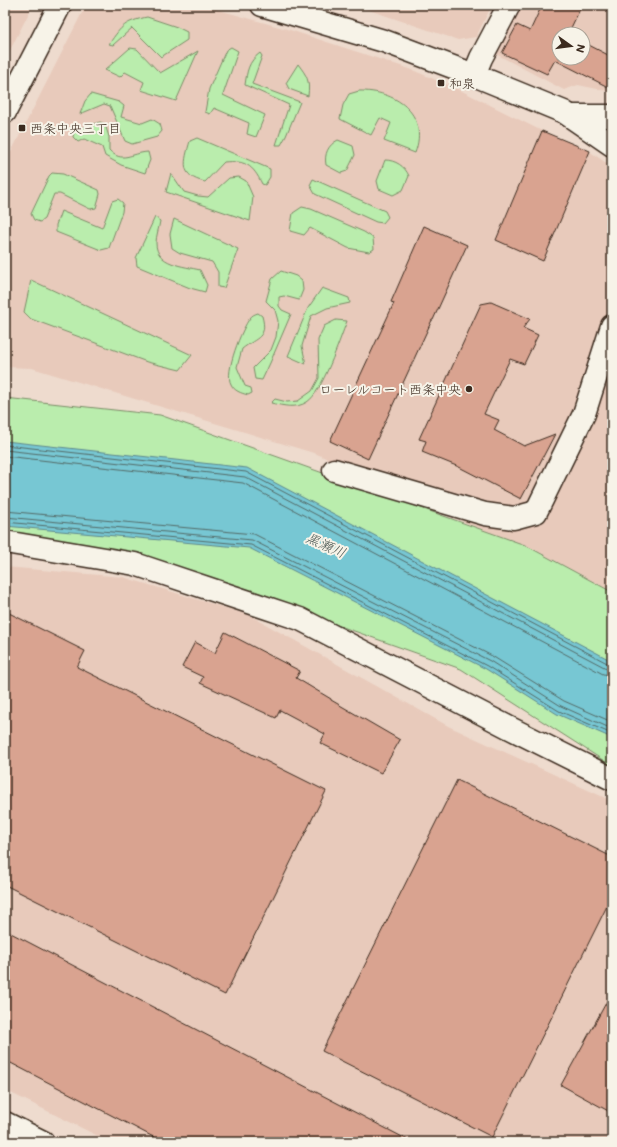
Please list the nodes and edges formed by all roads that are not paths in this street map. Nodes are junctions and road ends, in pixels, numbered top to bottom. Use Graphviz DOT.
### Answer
graph roads {
  1 [pos="60,5"];
  2 [pos="262,5"];
  3 [pos="509,5"];
  4 [pos="474,75"];
  5 [pos="5,112"];
  6 [pos="572,116"];
  7 [pos="612,116"];
  8 [pos="612,144"];
  9 [pos="612,326"];
  10 [pos="334,470"];
  11 [pos="5,542"];
  12 [pos="612,779"];
  13 [pos="5,1123"];
  14 [pos="43,1142"];
  1 -- 5 [label="street"];
  2 -- 4 [label="street"];
  3 -- 4 [label="street"];
  4 -- 6 [label="street"];
  6 -- 7 [label="street"];
  6 -- 8 [label="street"];
  9 -- 10 [label="street"];
  11 -- 12 [label="street"];
  13 -- 14 [label="street"];
}
